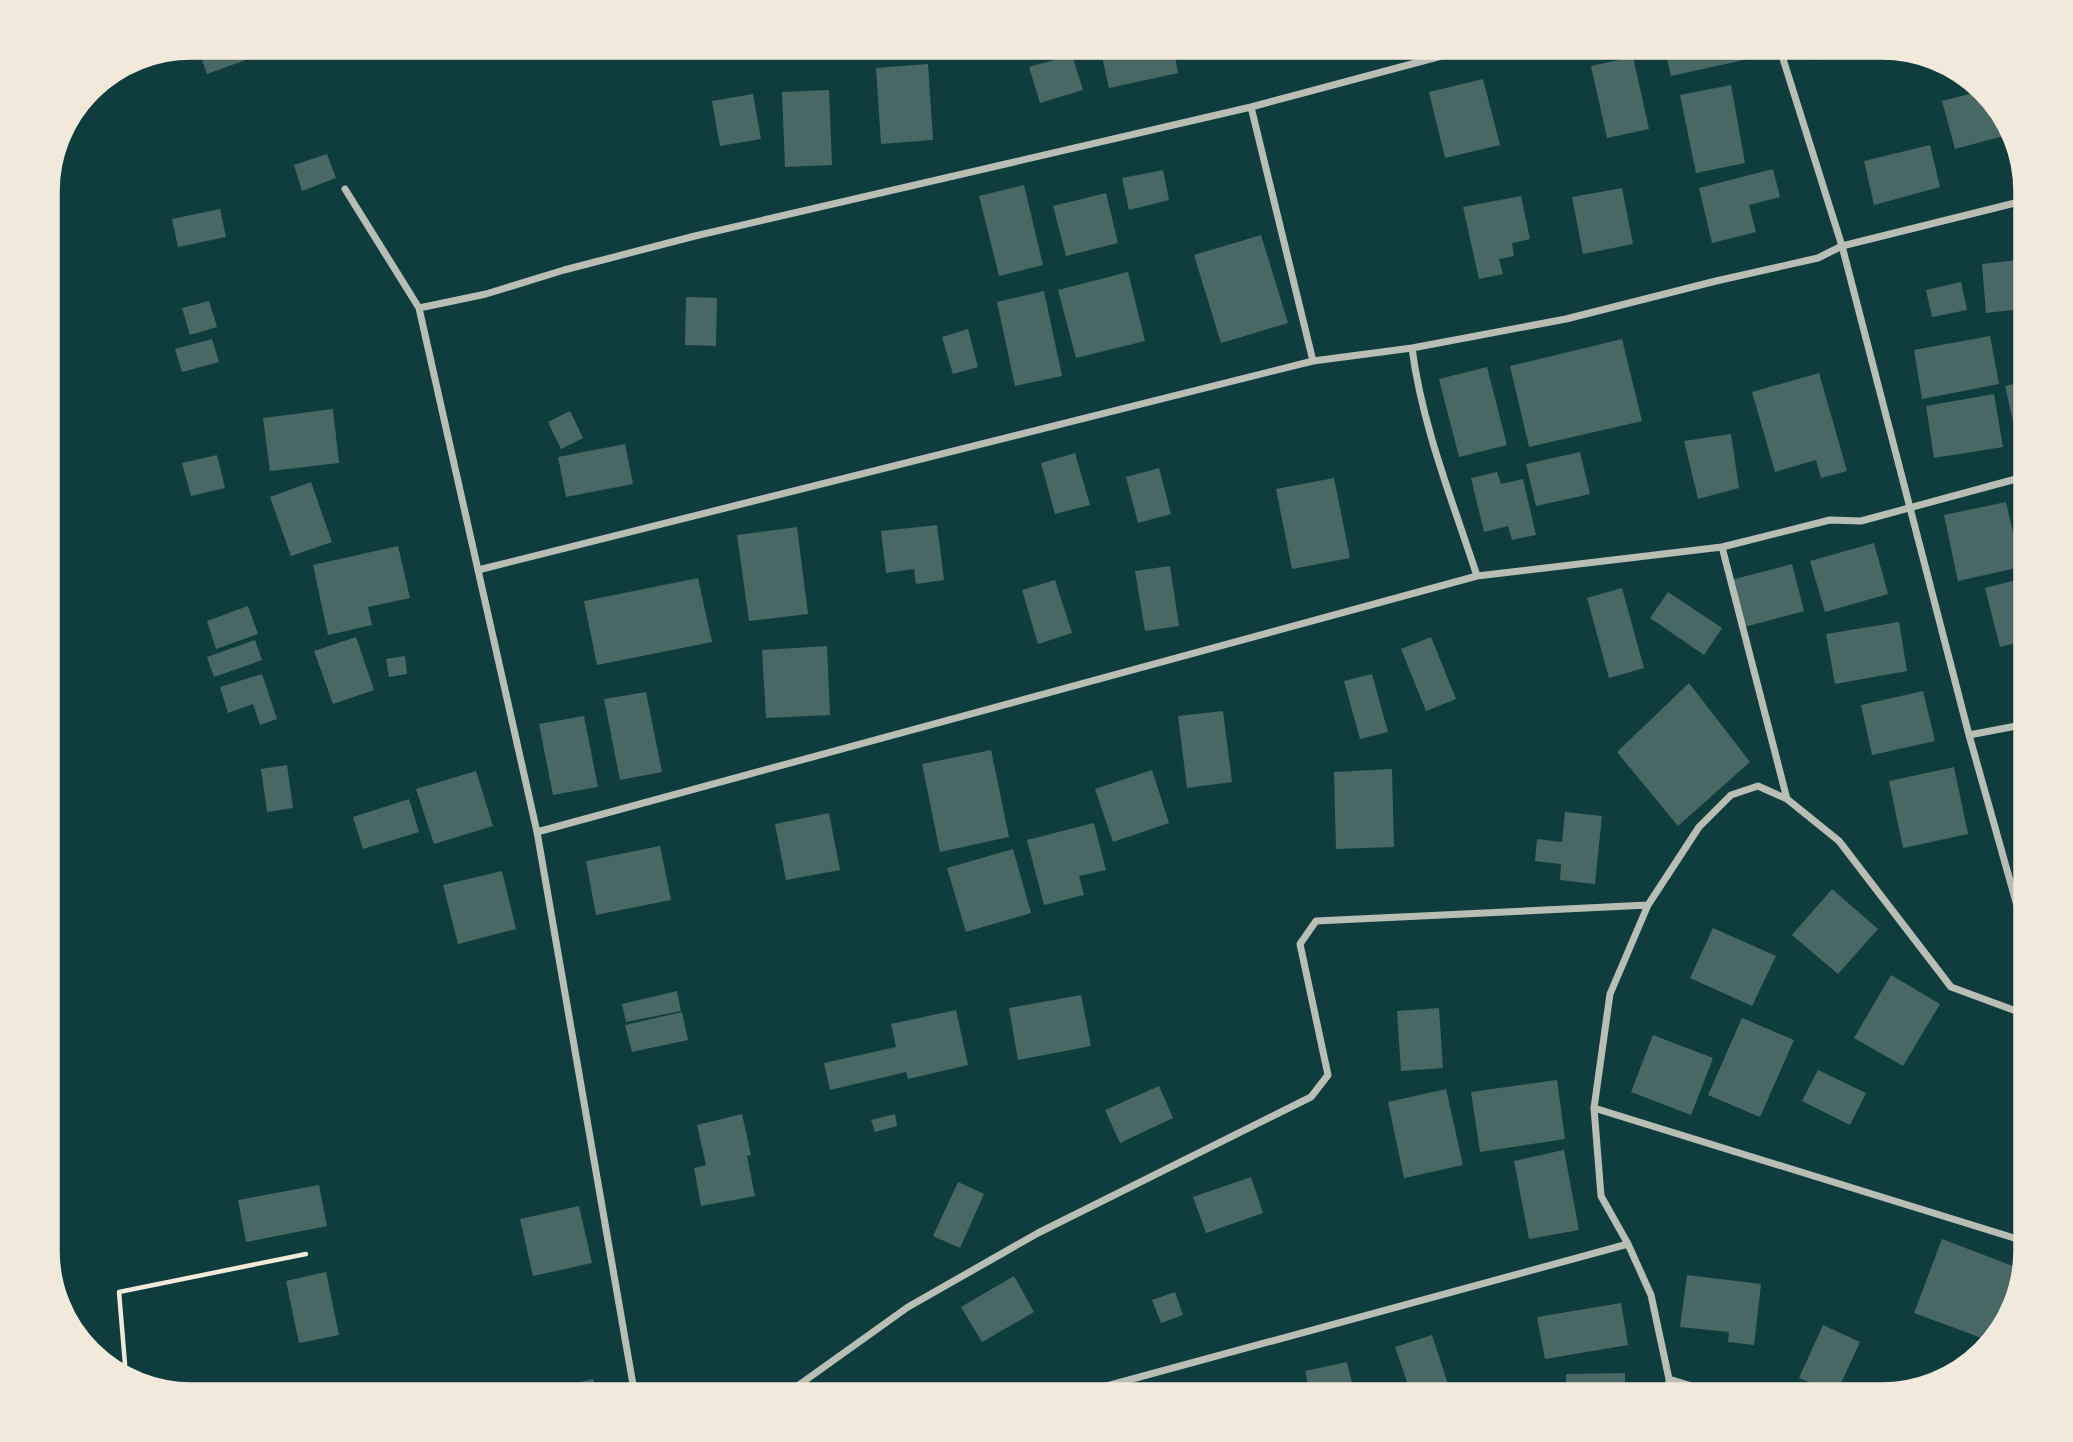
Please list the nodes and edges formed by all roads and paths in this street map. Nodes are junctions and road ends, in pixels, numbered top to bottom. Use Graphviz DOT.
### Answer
graph roads {
  1 [pos="1434,58"];
  2 [pos="1783,58"];
  3 [pos="1251,107"];
  4 [pos="345,189"];
  5 [pos="2015,203"];
  6 [pos="1842,246"];
  7 [pos="419,308"];
  8 [pos="1412,348"];
  9 [pos="1313,361"];
  10 [pos="2015,479"];
  11 [pos="1912,507"];
  12 [pos="1723,547"];
  13 [pos="478,570"];
  14 [pos="1477,576"];
  15 [pos="2015,726"];
  16 [pos="1969,734"];
  17 [pos="1787,800"];
  18 [pos="537,832"];
  19 [pos="2015,895"];
  20 [pos="1648,905"];
  21 [pos="2015,1010"];
  22 [pos="1594,1108"];
  23 [pos="2015,1238"];
  24 [pos="1628,1244"];
  25 [pos="306,1254"];
  26 [pos="123,1366"];
  27 [pos="1669,1379"];
  28 [pos="633,1384"];
  29 [pos="800,1384"];
  30 [pos="1114,1384"];
  31 [pos="1669,1384"];
  32 [pos="1685,1384"];
  1 -- 3 [label="street"];
  2 -- 6 [label="street"];
  3 -- 7 [label="street"];
  3 -- 9 [label="street"];
  4 -- 7 [label="street"];
  5 -- 6 [label="street"];
  6 -- 8 [label="street"];
  6 -- 11 [label="street"];
  7 -- 13 [label="street"];
  8 -- 9 [label="street"];
  8 -- 14 [label="street"];
  9 -- 13 [label="street"];
  10 -- 11 [label="street"];
  11 -- 12 [label="street"];
  11 -- 16 [label="street"];
  12 -- 14 [label="street"];
  12 -- 17 [label="street"];
  13 -- 18 [label="street"];
  14 -- 18 [label="street"];
  15 -- 16 [label="street"];
  16 -- 19 [label="street"];
  17 -- 20 [label="street"];
  17 -- 21 [label="street"];
  18 -- 28 [label="street"];
  20 -- 22 [label="street"];
  20 -- 29 [label="street"];
  22 -- 23 [label="street"];
  22 -- 24 [label="street"];
  24 -- 27 [label="street"];
  24 -- 30 [label="street"];
  25 -- 26 [label="path"];
  27 -- 31 [label="street"];
  27 -- 32 [label="street"];
}
